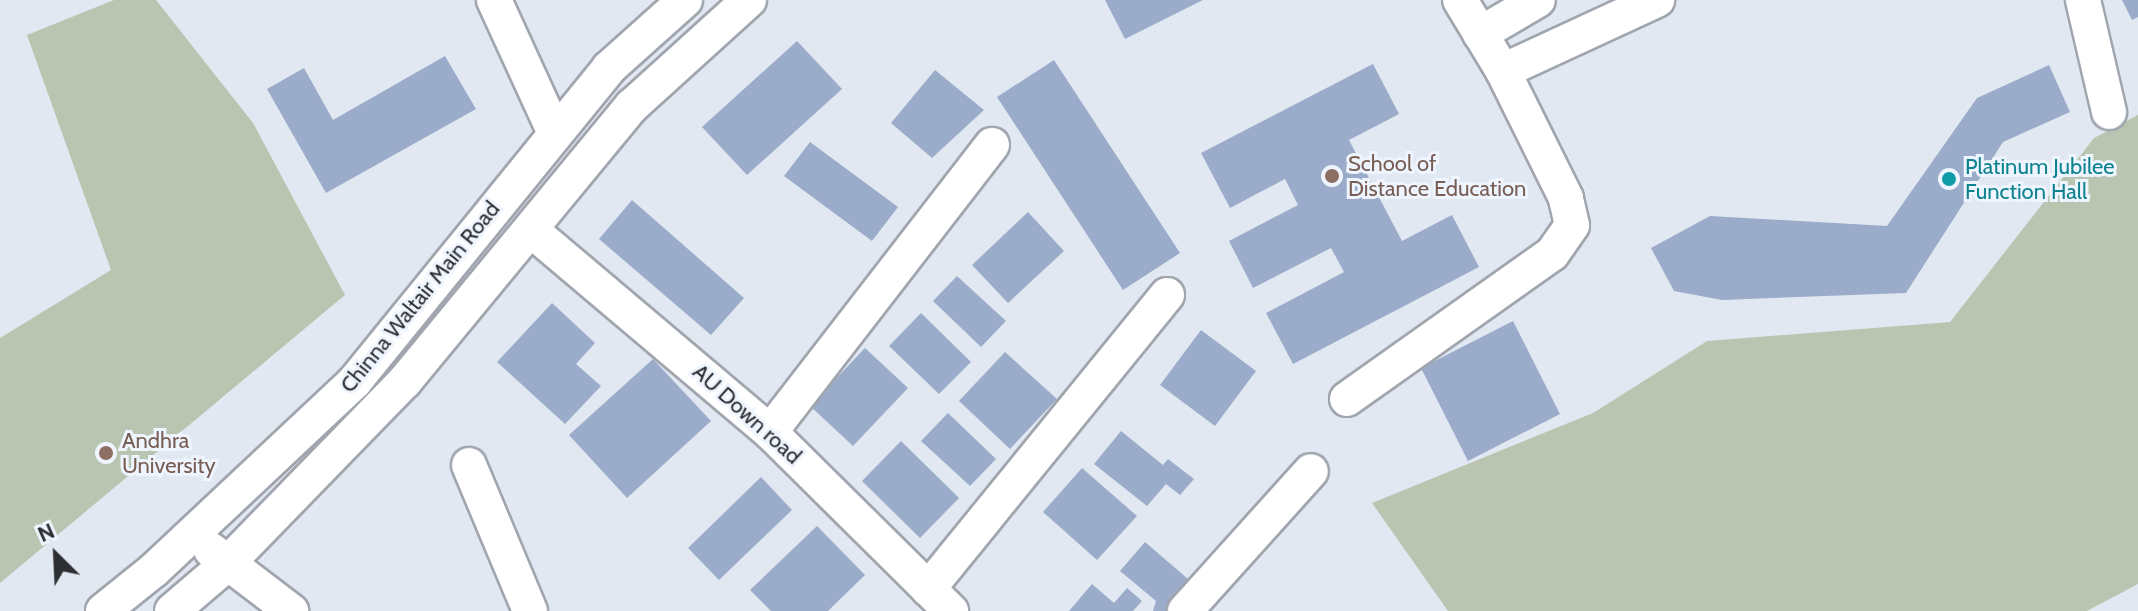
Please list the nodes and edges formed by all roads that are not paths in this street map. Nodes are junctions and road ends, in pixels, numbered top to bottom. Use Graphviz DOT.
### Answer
graph roads {
  1 [pos="494,0"];
  2 [pos="685,0"];
  3 [pos="749,0"];
  4 [pos="1460,0"];
  5 [pos="1538,0"];
  6 [pos="1657,0"];
  7 [pos="2083,0"];
  8 [pos="1480,34"];
  9 [pos="1503,71"];
  10 [pos="2109,112"];
  11 [pos="555,133"];
  12 [pos="992,145"];
  13 [pos="531,230"];
  14 [pos="1167,295"];
  15 [pos="1347,399"];
  16 [pos="770,432"];
  17 [pos="469,465"];
  18 [pos="1311,471"];
  19 [pos="193,534"];
  20 [pos="227,564"];
  21 [pos="939,600"];
  22 [pos="103,611"];
  23 [pos="172,611"];
  24 [pos="291,611"];
  25 [pos="530,611"];
  26 [pos="1185,611"];
  1 -- 11 [label="street"];
  2 -- 11 [label="street, Chinna Waltair Main Road"];
  3 -- 13 [label="street, Chinna Waltair Main Road"];
  4 -- 8 [label="street"];
  5 -- 8 [label="street"];
  6 -- 9 [label="street"];
  7 -- 10 [label="street"];
  8 -- 9 [label="street"];
  9 -- 15 [label="street"];
  11 -- 19 [label="street, Chinna Waltair Main Road"];
  12 -- 16 [label="street"];
  13 -- 16 [label="street, AU Down road"];
  13 -- 20 [label="street, Chinna Waltair Main Road"];
  14 -- 21 [label="street"];
  16 -- 21 [label="street, AU Down road"];
  17 -- 25 [label="street"];
  18 -- 26 [label="street"];
  19 -- 20 [label="street"];
  19 -- 22 [label="street, Chinna Waltair Main Road"];
  20 -- 23 [label="street, Chinna Waltair Main Road"];
  20 -- 24 [label="street"];
}
